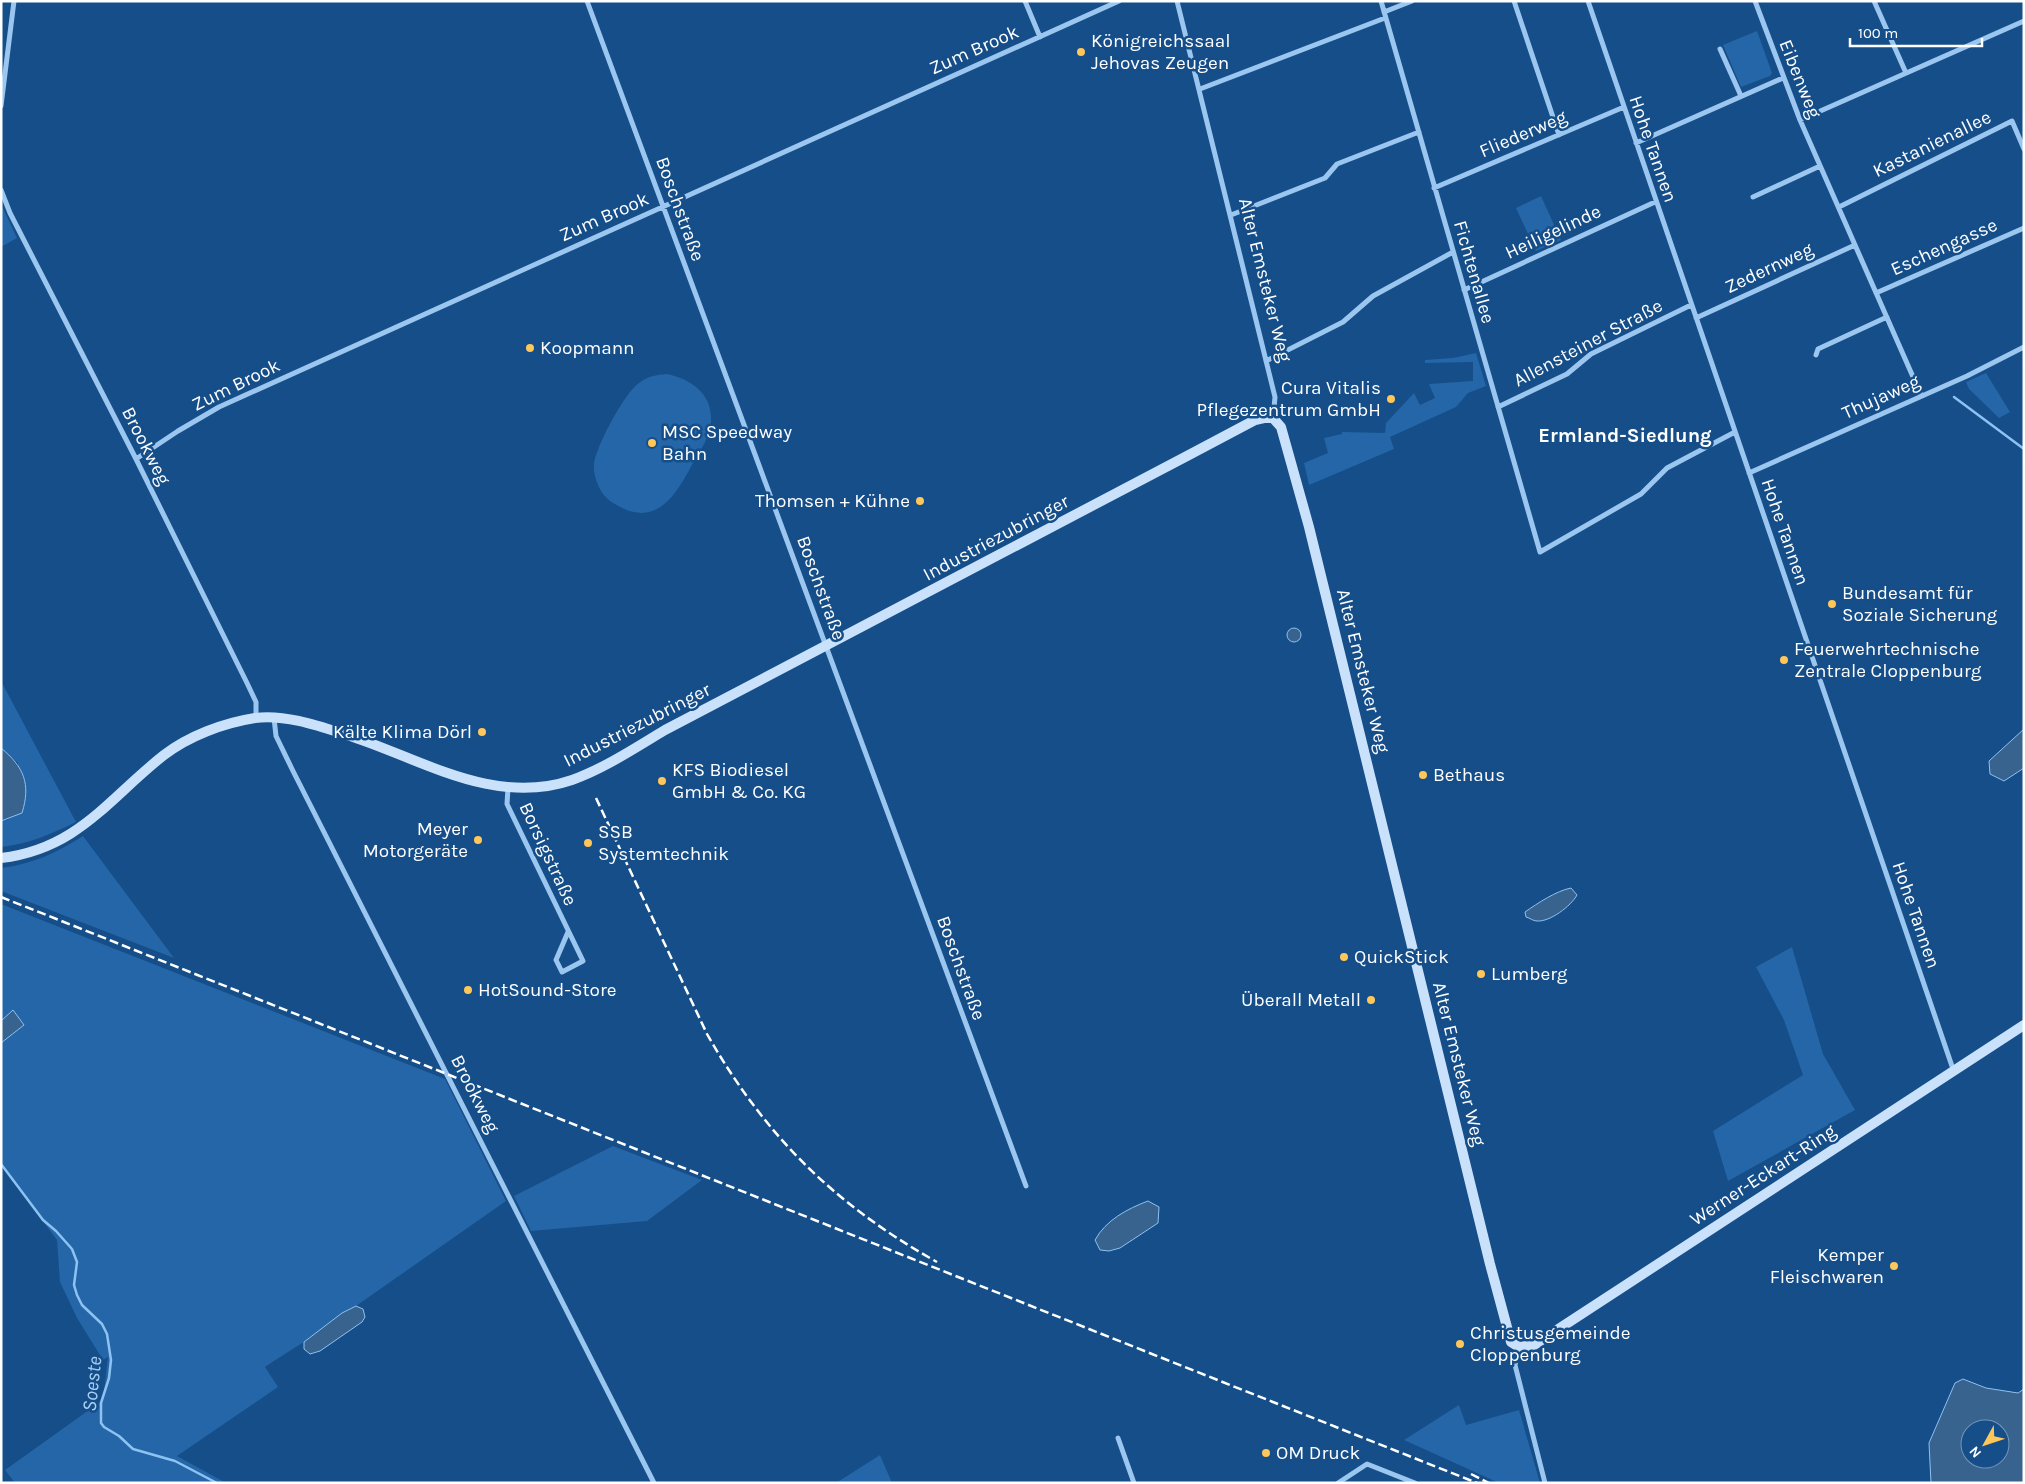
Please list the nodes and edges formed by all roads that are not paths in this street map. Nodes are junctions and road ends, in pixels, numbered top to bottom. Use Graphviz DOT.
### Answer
graph roads {
  1 [pos="14,1"];
  2 [pos="587,1"];
  3 [pos="1025,1"];
  4 [pos="1119,1"];
  5 [pos="1177,1"];
  6 [pos="1381,1"];
  7 [pos="1412,1"];
  8 [pos="1514,1"];
  9 [pos="1588,1"];
  10 [pos="1755,1"];
  11 [pos="1874,1"];
  12 [pos="1384,15"];
  13 [pos="2024,21"];
  14 [pos="1040,37"];
  15 [pos="1720,50"];
  16 [pos="1906,73"];
  17 [pos="1783,78"];
  18 [pos="1200,88"];
  19 [pos="1741,96"];
  20 [pos="1,106"];
  21 [pos="1624,108"];
  22 [pos="1800,120"];
  23 [pos="1419,132"];
  24 [pos="1559,135"];
  25 [pos="1636,143"];
  26 [pos="2024,149"];
  27 [pos="1820,166"];
  28 [pos="1434,188"];
  29 [pos="1,190"];
  30 [pos="1753,197"];
  31 [pos="1655,202"];
  32 [pos="663,207"];
  33 [pos="1839,207"];
  34 [pos="1231,215"];
  35 [pos="2024,228"];
  36 [pos="1855,245"];
  37 [pos="1454,252"];
  38 [pos="1464,290"];
  39 [pos="1876,293"];
  40 [pos="1691,305"];
  41 [pos="1887,317"];
  42 [pos="1696,318"];
  43 [pos="2024,347"];
  44 [pos="1816,355"];
  45 [pos="1266,361"];
  46 [pos="1921,395"];
  47 [pos="1498,406"];
  48 [pos="1273,418"];
  49 [pos="1735,432"];
  50 [pos="136,459"];
  51 [pos="1749,473"];
  52 [pos="826,646"];
  53 [pos="256,718"];
  54 [pos="274,718"];
  55 [pos="508,788"];
  56 [pos="1,858"];
  57 [pos="568,932"];
  58 [pos="2024,1025"];
  59 [pos="1954,1072"];
  60 [pos="1026,1186"];
  61 [pos="1519,1348"];
  62 [pos="1118,1438"];
  63 [pos="654,1483"];
  64 [pos="1134,1483"];
  65 [pos="1338,1483"];
  66 [pos="1415,1483"];
  67 [pos="1545,1483"];
  1 -- 20 [label="street"];
  2 -- 32 [label="street, Boschstraße"];
  3 -- 14 [label="street"];
  4 -- 14 [label="street, Zum Brook"];
  5 -- 18 [label="street, Alter Emsteker Weg"];
  6 -- 12 [label="street, Fichtenallee"];
  7 -- 12 [label="street"];
  8 -- 24 [label="street"];
  9 -- 21 [label="street, Hohe Tannen"];
  10 -- 17 [label="street, Eibenweg"];
  11 -- 16 [label="street"];
  12 -- 18 [label="street"];
  12 -- 23 [label="street, Fichtenallee"];
  13 -- 16 [label="street"];
  14 -- 32 [label="street, Zum Brook"];
  15 -- 19 [label="street"];
  16 -- 22 [label="street"];
  17 -- 19 [label="street"];
  17 -- 22 [label="street, Eibenweg"];
  18 -- 34 [label="street, Alter Emsteker Weg"];
  19 -- 25 [label="street"];
  21 -- 24 [label="street, Fliederweg"];
  21 -- 25 [label="street, Hohe Tannen"];
  22 -- 27 [label="street, Eibenweg"];
  23 -- 28 [label="street, Fichtenallee"];
  23 -- 34 [label="street"];
  24 -- 28 [label="street, Fliederweg"];
  25 -- 31 [label="street, Hohe Tannen"];
  26 -- 33 [label="street, Kastanienallee"];
  27 -- 30 [label="street"];
  27 -- 33 [label="street, Eibenweg"];
  28 -- 37 [label="street, Fichtenallee"];
  29 -- 50 [label="street, Brookweg"];
  31 -- 38 [label="street, Heiligelinde"];
  31 -- 40 [label="street, Hohe Tannen"];
  32 -- 50 [label="street, Zum Brook"];
  32 -- 52 [label="street, Boschstraße"];
  33 -- 36 [label="street, Eibenweg"];
  34 -- 45 [label="street, Alter Emsteker Weg"];
  35 -- 39 [label="street, Eschengasse"];
  36 -- 39 [label="street, Eibenweg"];
  36 -- 42 [label="street, Zedernweg"];
  37 -- 38 [label="street, Fichtenallee"];
  37 -- 45 [label="street"];
  38 -- 47 [label="street, Fichtenallee"];
  39 -- 41 [label="street, Eibenweg"];
  40 -- 42 [label="street, Hohe Tannen"];
  40 -- 47 [label="street, Allensteiner Straße"];
  41 -- 44 [label="street"];
  41 -- 46 [label="street, Eibenweg"];
  42 -- 49 [label="street, Hohe Tannen"];
  43 -- 46 [label="street, Thujaweg"];
  45 -- 48 [label="street, Alter Emsteker Weg"];
  46 -- 51 [label="street, Thujaweg"];
  47 -- 49 [label="street, Fichtenallee"];
  48 -- 52 [label="street, Industriezubringer"];
  48 -- 61 [label="street, Alter Emsteker Weg"];
  49 -- 51 [label="street, Hohe Tannen"];
  50 -- 53 [label="street, Brookweg"];
  51 -- 59 [label="street, Hohe Tannen"];
  52 -- 55 [label="street, Industriezubringer"];
  52 -- 60 [label="street, Boschstraße"];
  53 -- 54 [label="street, Industriezubringer"];
  53 -- 56 [label="street, Industriezubringer"];
  54 -- 55 [label="street, Industriezubringer"];
  54 -- 63 [label="street, Brookweg"];
  55 -- 57 [label="street, Borsigstraße"];
  57 -- 57 [label="street, Borsigstraße"];
  58 -- 59 [label="street, Werner-Eckart-Ring"];
  59 -- 61 [label="street, Werner-Eckart-Ring"];
  61 -- 67 [label="street"];
  62 -- 64 [label="street"];
  65 -- 66 [label="street"];
}
